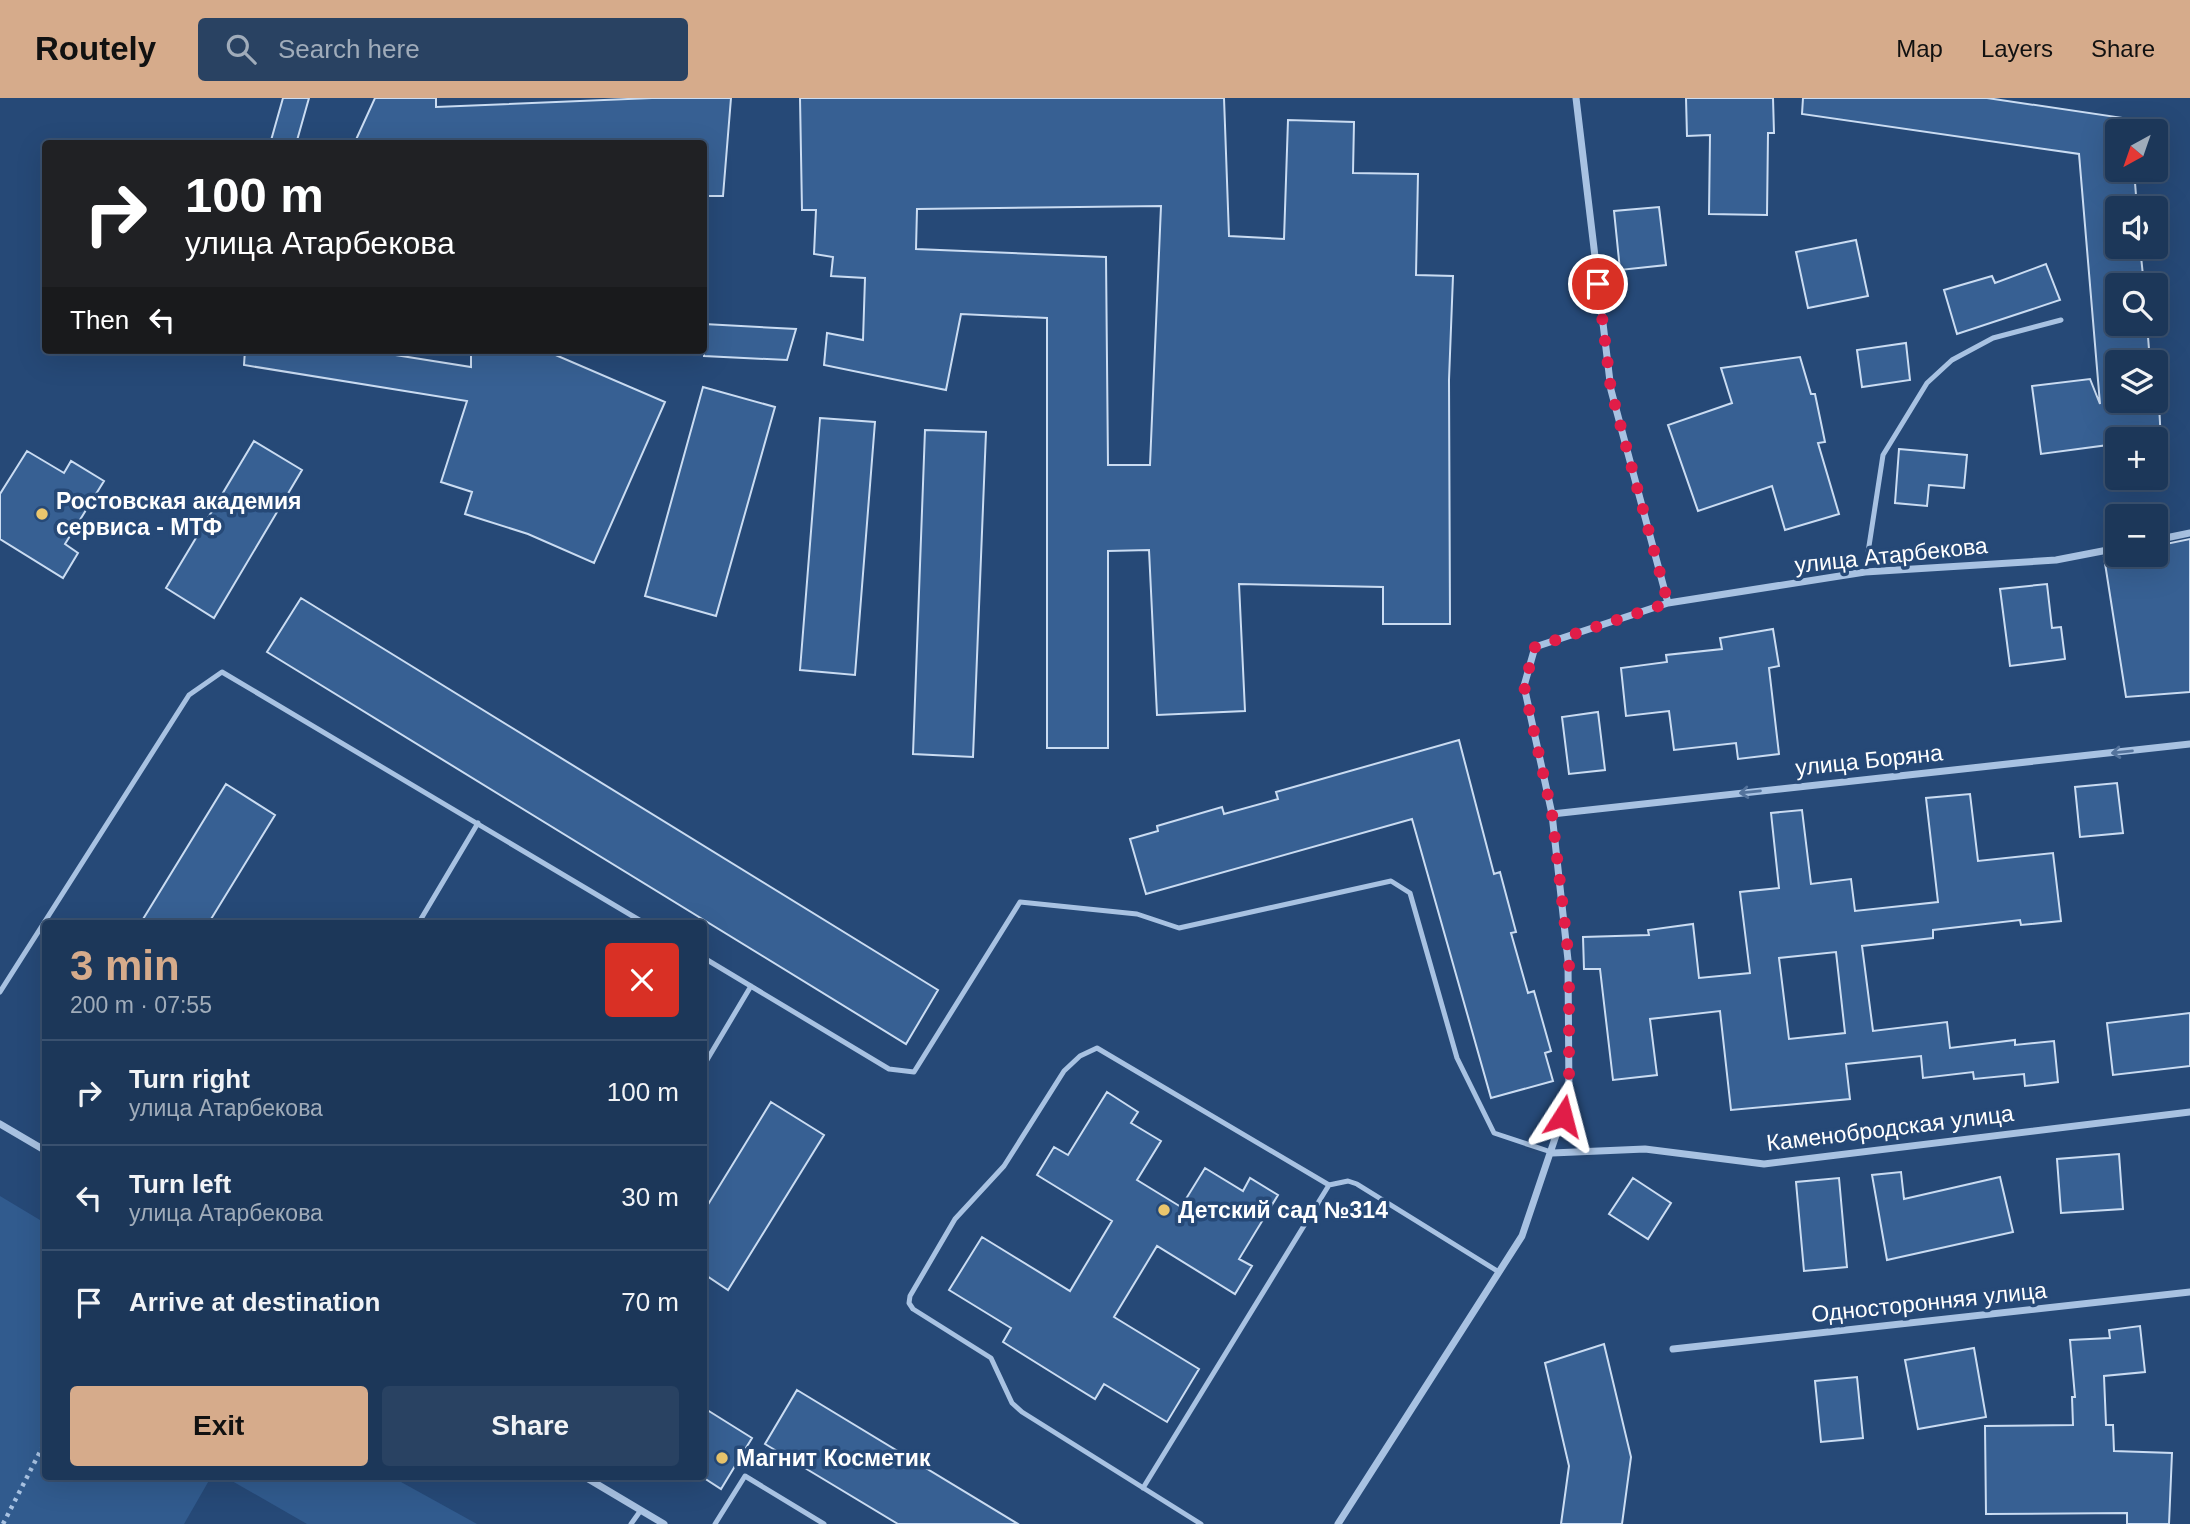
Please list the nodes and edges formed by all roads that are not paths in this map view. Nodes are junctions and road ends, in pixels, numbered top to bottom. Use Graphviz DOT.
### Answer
graph roads {
  1 [pos="1576,98"];
  2 [pos="2061,320"];
  3 [pos="2190,533"];
  4 [pos="2168,538"];
  5 [pos="2105,551"];
  6 [pos="1866,572"];
  7 [pos="1668,603"];
  8 [pos="2190,744"];
  9 [pos="1552,814"];
  10 [pos="478,823"];
  11 [pos="46,920"];
  12 [pos="420,920"];
  13 [pos="639,920"];
  14 [pos="42,926"];
  15 [pos="707,960"];
  16 [pos="751,986"];
  17 [pos="0,992"];
  18 [pos="707,1060"];
  19 [pos="2190,1112"];
  20 [pos="0,1124"];
  21 [pos="42,1149"];
  22 [pos="1552,1153"];
  23 [pos="1329,1185"];
  24 [pos="1499,1272"];
  25 [pos="2190,1292"];
  26 [pos="1673,1349"];
  27 [pos="590,1480"];
  28 [pos="1143,1488"];
  29 [pos="641,1510"];
  30 [pos="631,1524"];
  31 [pos="664,1524"];
  32 [pos="715,1524"];
  33 [pos="824,1524"];
  34 [pos="1201,1524"];
  35 [pos="1338,1524"];
  1 -- 7 [label="street"];
  2 -- 6 [label="lane"];
  3 -- 4 [label="street"];
  5 -- 6 [label="street, улица Атарбекова"];
  6 -- 7 [label="street, улица Атарбекова"];
  7 -- 9 [label="street, улица Атарбекова"];
  8 -- 9 [label="street, улица Боряна, one-way"];
  9 -- 22 [label="street"];
  10 -- 11 [label="lane"];
  10 -- 12 [label="lane"];
  10 -- 13 [label="lane"];
  14 -- 17 [label="lane"];
  15 -- 16 [label="lane"];
  16 -- 18 [label="lane"];
  16 -- 22 [label="lane"];
  19 -- 22 [label="street, Каменобродская улица"];
  20 -- 21 [label="street"];
  22 -- 24 [label="street"];
  23 -- 24 [label="lane"];
  23 -- 28 [label="lane"];
  23 -- 28 [label="lane"];
  24 -- 35 [label="street"];
  25 -- 26 [label="street, Односторонняя улица"];
  27 -- 29 [label="street"];
  28 -- 34 [label="lane"];
  29 -- 30 [label="lane"];
  29 -- 31 [label="street"];
  32 -- 33 [label="lane"];
}
